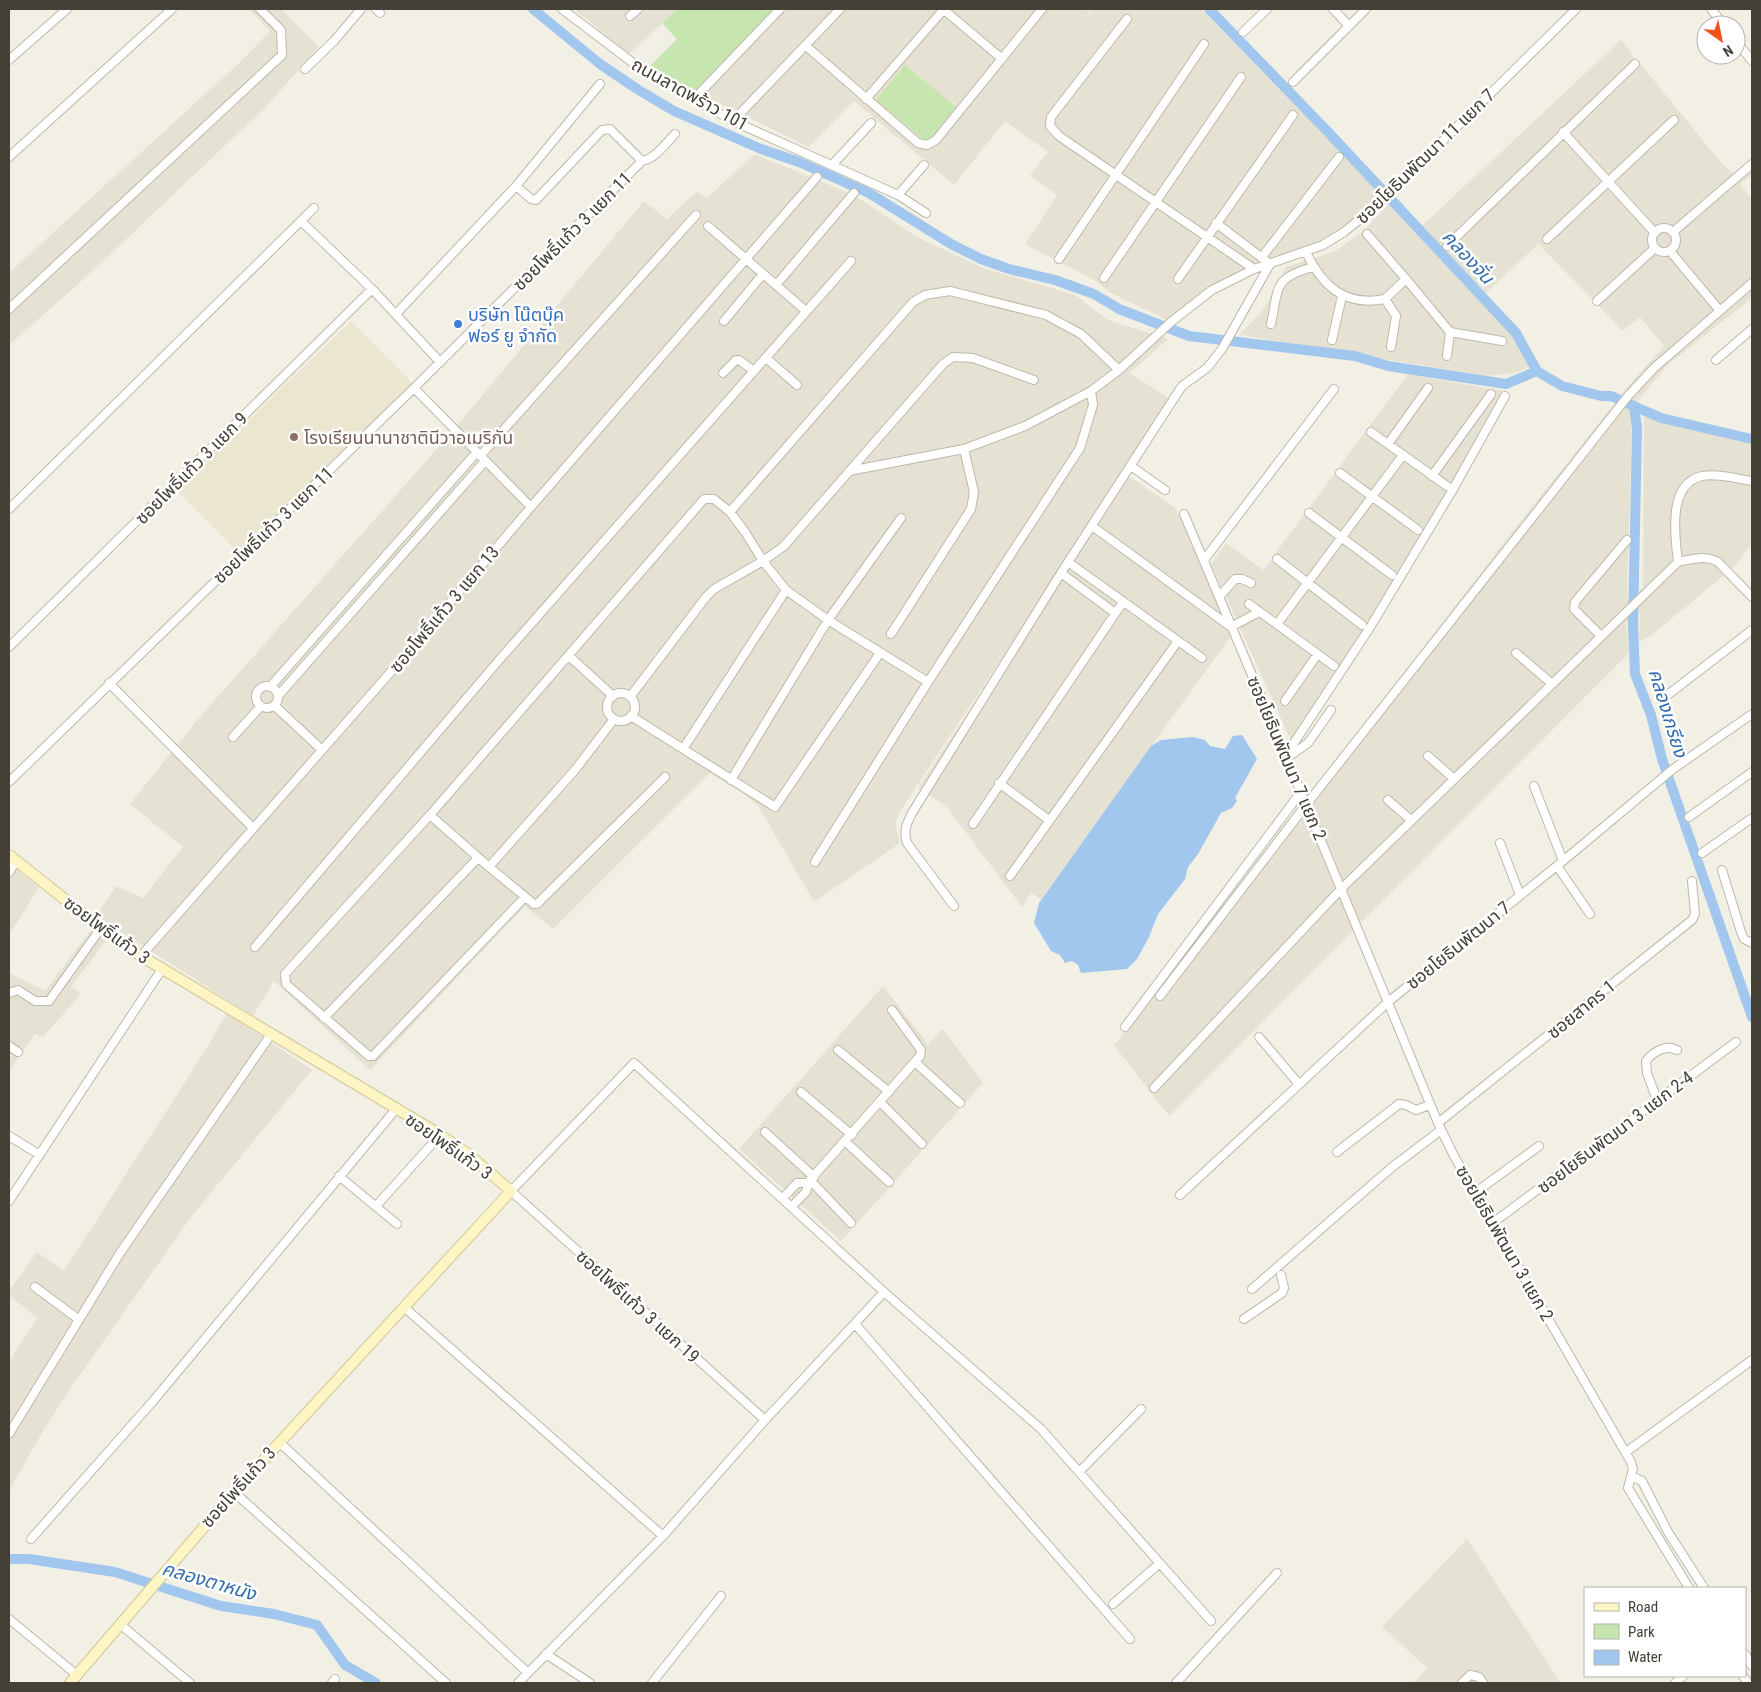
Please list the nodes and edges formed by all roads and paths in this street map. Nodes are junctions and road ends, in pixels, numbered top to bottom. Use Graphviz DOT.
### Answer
graph roads {
  1 [pos="67,9"];
  2 [pos="172,9"];
  3 [pos="260,9"];
  4 [pos="361,9"];
  5 [pos="562,9"];
  6 [pos="638,9"];
  7 [pos="780,9"];
  8 [pos="840,9"];
  9 [pos="943,9"];
  10 [pos="1042,9"];
  11 [pos="1267,9"];
  12 [pos="1333,9"];
  13 [pos="1366,9"];
  14 [pos="1576,9"];
  15 [pos="630,16"];
  16 [pos="1127,19"];
  17 [pos="1349,26"];
  18 [pos="1243,32"];
  19 [pos="1204,44"];
  20 [pos="806,46"];
  21 [pos="1001,58"];
  22 [pos="9,60"];
  23 [pos="1635,64"];
  24 [pos="304,69"];
  25 [pos="1242,77"];
  26 [pos="1293,82"];
  27 [pos="600,84"];
  28 [pos="694,99"];
  29 [pos="866,99"];
  30 [pos="1293,115"];
  31 [pos="1674,120"];
  32 [pos="733,121"];
  33 [pos="871,123"];
  34 [pos="1563,132"];
  35 [pos="675,134"];
  36 [pos="9,157"];
  37 [pos="1338,157"];
  38 [pos="642,161"];
  39 [pos="833,164"];
  40 [pos="924,164"];
  41 [pos="1752,164"];
  42 [pos="1116,174"];
  43 [pos="817,177"];
  44 [pos="1609,181"];
  45 [pos="516,186"];
  46 [pos="854,193"];
  47 [pos="898,195"];
  48 [pos="1156,201"];
  49 [pos="314,208"];
  50 [pos="926,213"];
  51 [pos="696,215"];
  52 [pos="302,222"];
  53 [pos="1216,223"];
  54 [pos="708,226"];
  55 [pos="1655,232"];
  56 [pos="1673,232"];
  57 [pos="1367,234"];
  58 [pos="1207,236"];
  59 [pos="1547,239"];
  60 [pos="1447,246"];
  61 [pos="1655,248"];
  62 [pos="1670,251"];
  63 [pos="1306,252"];
  64 [pos="1262,257"];
  65 [pos="1059,259"];
  66 [pos="746,260"];
  67 [pos="851,261"];
  68 [pos="1270,264"];
  69 [pos="1313,267"];
  70 [pos="1254,269"];
  71 [pos="763,274"];
  72 [pos="1104,278"];
  73 [pos="1178,279"];
  74 [pos="1406,279"];
  75 [pos="1752,283"];
  76 [pos="776,285"];
  77 [pos="372,289"];
  78 [pos="1342,296"];
  79 [pos="1384,299"];
  80 [pos="1597,301"];
  81 [pos="9,309"];
  82 [pos="806,311"];
  83 [pos="1720,311"];
  84 [pos="396,314"];
  85 [pos="724,322"];
  86 [pos="1272,324"];
  87 [pos="1752,329"];
  88 [pos="1450,332"];
  89 [pos="1332,340"];
  90 [pos="1502,341"];
  91 [pos="1391,347"];
  92 [pos="1447,356"];
  93 [pos="766,358"];
  94 [pos="1716,360"];
  95 [pos="440,362"];
  96 [pos="1119,370"];
  97 [pos="754,371"];
  98 [pos="723,373"];
  99 [pos="1034,380"];
  100 [pos="797,385"];
  101 [pos="414,388"];
  102 [pos="1428,388"];
  103 [pos="1334,389"];
  104 [pos="1091,390"];
  105 [pos="1491,394"];
  106 [pos="1505,396"];
  107 [pos="1371,432"];
  108 [pos="1388,444"];
  109 [pos="964,449"];
  110 [pos="1403,455"];
  111 [pos="480,456"];
  112 [pos="466,464"];
  113 [pos="1131,466"];
  114 [pos="849,471"];
  115 [pos="475,472"];
  116 [pos="1340,473"];
  117 [pos="1432,476"];
  118 [pos="1752,481"];
  119 [pos="1446,486"];
  120 [pos="1165,490"];
  121 [pos="1372,497"];
  122 [pos="436,498"];
  123 [pos="445,506"];
  124 [pos="531,507"];
  125 [pos="9,509"];
  126 [pos="730,512"];
  127 [pos="1309,513"];
  128 [pos="1184,514"];
  129 [pos="901,518"];
  130 [pos="1092,526"];
  131 [pos="1418,530"];
  132 [pos="1343,537"];
  133 [pos="1627,540"];
  134 [pos="1277,559"];
  135 [pos="1204,560"];
  136 [pos="763,561"];
  137 [pos="1068,562"];
  138 [pos="1678,562"];
  139 [pos="1061,573"];
  140 [pos="1392,574"];
  141 [pos="1250,583"];
  142 [pos="1310,583"];
  143 [pos="786,590"];
  144 [pos="1219,597"];
  145 [pos="1752,597"];
  146 [pos="1123,602"];
  147 [pos="1249,604"];
  148 [pos="1259,612"];
  149 [pos="1115,614"];
  150 [pos="333,616"];
  151 [pos="828,620"];
  152 [pos="342,623"];
  153 [pos="1277,624"];
  154 [pos="1362,625"];
  155 [pos="1231,627"];
  156 [pos="1752,630"];
  157 [pos="891,634"];
  158 [pos="1600,636"];
  159 [pos="1178,641"];
  160 [pos="9,647"];
  161 [pos="880,653"];
  162 [pos="1516,653"];
  163 [pos="1317,655"];
  164 [pos="569,656"];
  165 [pos="1202,658"];
  166 [pos="1334,666"];
  167 [pos="928,682"];
  168 [pos="109,683"];
  169 [pos="1551,683"];
  170 [pos="270,687"];
  171 [pos="278,696"];
  172 [pos="613,696"];
  173 [pos="630,697"];
  174 [pos="1661,700"];
  175 [pos="1285,701"];
  176 [pos="261,706"];
  177 [pos="275,706"];
  178 [pos="1331,710"];
  179 [pos="1752,714"];
  180 [pos="631,716"];
  181 [pos="614,719"];
  182 [pos="233,737"];
  183 [pos="683,749"];
  184 [pos="322,750"];
  185 [pos="1428,756"];
  186 [pos="1287,757"];
  187 [pos="1752,772"];
  188 [pos="665,777"];
  189 [pos="1454,778"];
  190 [pos="731,780"];
  191 [pos="9,782"];
  192 [pos="999,783"];
  193 [pos="1534,786"];
  194 [pos="1301,792"];
  195 [pos="1388,800"];
  196 [pos="1306,805"];
  197 [pos="430,815"];
  198 [pos="1689,816"];
  199 [pos="1752,818"];
  200 [pos="1049,820"];
  201 [pos="1411,820"];
  202 [pos="973,824"];
  203 [pos="253,828"];
  204 [pos="1500,843"];
  205 [pos="1702,853"];
  206 [pos="12,858"];
  207 [pos="478,858"];
  208 [pos="815,862"];
  209 [pos="1560,864"];
  210 [pos="489,868"];
  211 [pos="1722,870"];
  212 [pos="9,872"];
  213 [pos="1010,876"];
  214 [pos="1692,880"];
  215 [pos="1341,889"];
  216 [pos="1520,895"];
  217 [pos="525,897"];
  218 [pos="954,906"];
  219 [pos="1590,914"];
  220 [pos="101,928"];
  221 [pos="1752,944"];
  222 [pos="255,947"];
  223 [pos="141,956"];
  224 [pos="162,969"];
  225 [pos="9,993"];
  226 [pos="1160,996"];
  227 [pos="1388,1002"];
  228 [pos="892,1010"];
  229 [pos="324,1018"];
  230 [pos="1125,1027"];
  231 [pos="272,1033"];
  232 [pos="1259,1037"];
  233 [pos="1736,1042"];
  234 [pos="9,1046"];
  235 [pos="838,1050"];
  236 [pos="1677,1050"];
  237 [pos="18,1052"];
  238 [pos="915,1062"];
  239 [pos="1298,1083"];
  240 [pos="1154,1088"];
  241 [pos="801,1092"];
  242 [pos="889,1092"];
  243 [pos="1657,1100"];
  244 [pos="880,1102"];
  245 [pos="960,1103"];
  246 [pos="1430,1105"];
  247 [pos="396,1109"];
  248 [pos="1440,1126"];
  249 [pos="765,1132"];
  250 [pos="440,1135"];
  251 [pos="852,1135"];
  252 [pos="9,1136"];
  253 [pos="846,1142"];
  254 [pos="922,1144"];
  255 [pos="1539,1146"];
  256 [pos="1337,1152"];
  257 [pos="40,1155"];
  258 [pos="339,1176"];
  259 [pos="810,1180"];
  260 [pos="889,1182"];
  261 [pos="512,1191"];
  262 [pos="1476,1192"];
  263 [pos="1180,1195"];
  264 [pos="783,1198"];
  265 [pos="9,1201"];
  266 [pos="377,1206"];
  267 [pos="792,1206"];
  268 [pos="1494,1222"];
  269 [pos="852,1223"];
  270 [pos="397,1224"];
  271 [pos="1281,1274"];
  272 [pos="35,1287"];
  273 [pos="1252,1289"];
  274 [pos="884,1292"];
  275 [pos="404,1307"];
  276 [pos="78,1319"];
  277 [pos="1244,1319"];
  278 [pos="855,1324"];
  279 [pos="1752,1360"];
  280 [pos="1141,1409"];
  281 [pos="765,1420"];
  282 [pos="9,1434"];
  283 [pos="279,1442"];
  284 [pos="1626,1452"];
  285 [pos="1079,1472"];
  286 [pos="1631,1476"];
  287 [pos="234,1492"];
  288 [pos="663,1536"];
  289 [pos="31,1540"];
  290 [pos="1160,1563"];
  291 [pos="1277,1573"];
  292 [pos="1688,1587"];
  293 [pos="1703,1587"];
  294 [pos="721,1596"];
  295 [pos="1113,1604"];
  296 [pos="9,1619"];
  297 [pos="1211,1621"];
  298 [pos="120,1624"];
  299 [pos="1130,1639"];
  300 [pos="546,1654"];
  301 [pos="528,1672"];
  302 [pos="77,1675"];
  303 [pos="70,1683"];
  304 [pos="190,1683"];
  305 [pos="446,1683"];
  306 [pos="518,1683"];
  307 [pos="590,1683"];
  308 [pos="652,1683"];
  309 [pos="1176,1683"];
  310 [pos="1462,1683"];
  311 [pos="1483,1683"];
  1 -- 22 [label="street"];
  2 -- 36 [label="street"];
  3 -- 81 [label="street"];
  4 -- 24 [label="street"];
  5 -- 28 [label="street, ถนนลาดพร้าว 101"];
  6 -- 15 [label="street"];
  7 -- 28 [label="street"];
  8 -- 20 [label="street"];
  9 -- 21 [label="street"];
  9 -- 29 [label="street"];
  10 -- 21 [label="street"];
  11 -- 18 [label="street"];
  12 -- 17 [label="street"];
  13 -- 17 [label="street"];
  14 -- 63 [label="street, ซอยโยธินพัฒนา 11 แยก 7"];
  16 -- 42 [label="street"];
  17 -- 26 [label="street"];
  19 -- 42 [label="street"];
  20 -- 29 [label="street"];
  20 -- 32 [label="street"];
  21 -- 29 [label="street"];
  23 -- 34 [label="street"];
  25 -- 48 [label="street"];
  27 -- 45 [label="street"];
  28 -- 32 [label="street, ถนนลาดพร้าว 101"];
  30 -- 53 [label="street"];
  31 -- 44 [label="street"];
  32 -- 39 [label="street, ถนนลาดพร้าว 101"];
  33 -- 39 [label="street"];
  34 -- 44 [label="street"];
  34 -- 60 [label="street"];
  35 -- 38 [label="street, ซอยโพธิ์แก้ว 3 แยก 11"];
  37 -- 64 [label="street"];
  38 -- 45 [label="street"];
  38 -- 95 [label="street, ซอยโพธิ์แก้ว 3 แยก 11"];
  39 -- 47 [label="street, ถนนลาดพร้าว 101"];
  40 -- 47 [label="street"];
  41 -- 56 [label="street"];
  42 -- 48 [label="street"];
  42 -- 65 [label="street"];
  43 -- 66 [label="street, ซอยโพธิ์แก้ว 3 แยก 13"];
  44 -- 55 [label="street"];
  44 -- 59 [label="street"];
  45 -- 84 [label="street"];
  46 -- 76 [label="street"];
  47 -- 50 [label="street, ถนนลาดพร้าว 101"];
  48 -- 58 [label="street"];
  48 -- 72 [label="street"];
  49 -- 52 [label="street"];
  51 -- 111 [label="street"];
  52 -- 77 [label="street"];
  52 -- 125 [label="street"];
  53 -- 58 [label="street"];
  53 -- 64 [label="street"];
  54 -- 66 [label="street"];
  55 -- 56 [label="street"];
  55 -- 61 [label="street"];
  56 -- 62 [label="street"];
  57 -- 74 [label="street"];
  58 -- 70 [label="street"];
  58 -- 73 [label="street"];
  61 -- 62 [label="street"];
  61 -- 80 [label="street"];
  62 -- 83 [label="street"];
  63 -- 68 [label="street, ซอยโยธินพัฒนา 11 แยก 7"];
  63 -- 69 [label="street"];
  64 -- 68 [label="street"];
  66 -- 71 [label="street"];
  66 -- 124 [label="street, ซอยโพธิ์แก้ว 3 แยก 13"];
  67 -- 82 [label="street"];
  68 -- 70 [label="street, ซอยโยธินพัฒนา 11 แยก 7"];
  68 -- 113 [label="street"];
  69 -- 78 [label="street"];
  69 -- 86 [label="street"];
  70 -- 96 [label="street, ซอยโยธินพัฒนา 11 แยก 7"];
  71 -- 76 [label="street"];
  71 -- 85 [label="street"];
  74 -- 79 [label="street"];
  74 -- 88 [label="street"];
  75 -- 83 [label="street"];
  76 -- 82 [label="street"];
  77 -- 84 [label="street"];
  77 -- 160 [label="street, ซอยโพธิ์แก้ว 3 แยก 9"];
  78 -- 79 [label="street"];
  78 -- 89 [label="street"];
  79 -- 91 [label="street"];
  82 -- 93 [label="street"];
  83 -- 196 [label="street"];
  84 -- 95 [label="street"];
  87 -- 94 [label="street"];
  88 -- 90 [label="street"];
  88 -- 92 [label="street"];
  93 -- 97 [label="street"];
  93 -- 100 [label="street"];
  95 -- 101 [label="street, ซอยโพธิ์แก้ว 3 แยก 11"];
  96 -- 104 [label="street, ซอยโยธินพัฒนา 11 แยก 7"];
  96 -- 126 [label="street"];
  97 -- 98 [label="street"];
  97 -- 222 [label="street"];
  99 -- 114 [label="street"];
  101 -- 111 [label="street"];
  101 -- 168 [label="street, ซอยโพธิ์แก้ว 3 แยก 11"];
  102 -- 108 [label="street"];
  103 -- 135 [label="street"];
  104 -- 109 [label="street, ซอยโยธินพัฒนา 11 แยก 7"];
  104 -- 167 [label="street"];
  105 -- 117 [label="street"];
  106 -- 186 [label="street"];
  107 -- 108 [label="street"];
  108 -- 110 [label="street"];
  109 -- 114 [label="street, ซอยโยธินพัฒนา 11 แยก 7"];
  109 -- 157 [label="street"];
  110 -- 117 [label="street"];
  110 -- 121 [label="street"];
  111 -- 112 [label="street"];
  111 -- 115 [label="street"];
  111 -- 124 [label="street"];
  112 -- 115 [label="street"];
  112 -- 122 [label="street"];
  113 -- 120 [label="street"];
  113 -- 130 [label="street"];
  114 -- 136 [label="street"];
  115 -- 123 [label="street"];
  116 -- 121 [label="street"];
  117 -- 119 [label="street"];
  118 -- 138 [label="street"];
  121 -- 131 [label="street"];
  121 -- 132 [label="street"];
  122 -- 123 [label="street"];
  122 -- 150 [label="street"];
  123 -- 152 [label="street"];
  124 -- 184 [label="street, ซอยโพธิ์แก้ว 3 แยก 13"];
  126 -- 136 [label="street"];
  126 -- 164 [label="street"];
  127 -- 132 [label="street"];
  128 -- 135 [label="street, ซอยโยธินพัฒนา 7 แยก 2"];
  129 -- 151 [label="street"];
  130 -- 137 [label="street"];
  130 -- 155 [label="street"];
  132 -- 140 [label="street"];
  132 -- 142 [label="street"];
  133 -- 158 [label="street"];
  134 -- 142 [label="street"];
  135 -- 144 [label="street, ซอยโยธินพัฒนา 7 แยก 2"];
  136 -- 143 [label="street"];
  136 -- 173 [label="street"];
  137 -- 139 [label="street"];
  137 -- 146 [label="street"];
  138 -- 145 [label="street"];
  138 -- 158 [label="street"];
  139 -- 149 [label="street"];
  139 -- 218 [label="street"];
  141 -- 144 [label="street"];
  142 -- 153 [label="street"];
  142 -- 154 [label="street"];
  143 -- 151 [label="street"];
  143 -- 183 [label="street"];
  144 -- 155 [label="street, ซอยโยธินพัฒนา 7 แยก 2"];
  146 -- 149 [label="street"];
  146 -- 159 [label="street"];
  147 -- 148 [label="street"];
  148 -- 153 [label="street"];
  148 -- 155 [label="street"];
  149 -- 192 [label="street"];
  150 -- 152 [label="street"];
  150 -- 170 [label="street"];
  151 -- 161 [label="street"];
  151 -- 190 [label="street"];
  152 -- 171 [label="street"];
  153 -- 163 [label="street"];
  155 -- 186 [label="street, ซอยโยธินพัฒนา 7 แยก 2"];
  156 -- 174 [label="street"];
  158 -- 169 [label="street"];
  159 -- 165 [label="street"];
  159 -- 200 [label="street"];
  161 -- 167 [label="street"];
  161 -- 190 [label="street"];
  162 -- 169 [label="street"];
  163 -- 166 [label="street"];
  163 -- 175 [label="street"];
  164 -- 172 [label="street"];
  164 -- 197 [label="street"];
  167 -- 208 [label="street"];
  168 -- 191 [label="street, ซอยโพธิ์แก้ว 3 แยก 11"];
  168 -- 203 [label="street"];
  169 -- 189 [label="street"];
  170 -- 171 [label="street"];
  170 -- 176 [label="street"];
  171 -- 177 [label="street"];
  172 -- 173 [label="street"];
  172 -- 181 [label="street"];
  173 -- 180 [label="street"];
  176 -- 177 [label="street"];
  176 -- 182 [label="street"];
  177 -- 184 [label="street"];
  178 -- 186 [label="street"];
  179 -- 209 [label="street, ซอยโยธินพัฒนา 7"];
  180 -- 181 [label="street"];
  180 -- 183 [label="street"];
  181 -- 210 [label="street"];
  183 -- 190 [label="street"];
  184 -- 203 [label="street, ซอยโพธิ์แก้ว 3 แยก 13"];
  185 -- 189 [label="street"];
  186 -- 194 [label="street, ซอยโยธินพัฒนา 7 แยก 2"];
  187 -- 198 [label="street"];
  188 -- 217 [label="street"];
  189 -- 201 [label="street"];
  192 -- 200 [label="street"];
  192 -- 202 [label="street"];
  193 -- 209 [label="street"];
  194 -- 196 [label="street, ซอยโยธินพัฒนา 7 แยก 2"];
  194 -- 230 [label="street"];
  195 -- 201 [label="street"];
  196 -- 215 [label="street, ซอยโยธินพัฒนา 7 แยก 2"];
  196 -- 226 [label="street"];
  197 -- 207 [label="street"];
  197 -- 229 [label="street"];
  199 -- 205 [label="street"];
  200 -- 213 [label="street"];
  201 -- 215 [label="street"];
  203 -- 223 [label="street, ซอยโพธิ์แก้ว 3 แยก 13"];
  204 -- 216 [label="street"];
  206 -- 212 [label="street"];
  206 -- 220 [label="street, ซอยโพธิ์แก้ว 3"];
  207 -- 210 [label="street"];
  207 -- 229 [label="street"];
  209 -- 216 [label="street, ซอยโยธินพัฒนา 7"];
  209 -- 219 [label="street"];
  210 -- 217 [label="street"];
  211 -- 221 [label="street"];
  214 -- 248 [label="street, ซอยสาคร 1"];
  215 -- 227 [label="street, ซอยโยธินพัฒนา 7 แยก 2"];
  215 -- 240 [label="street"];
  216 -- 227 [label="street, ซอยโยธินพัฒนา 7"];
  217 -- 229 [label="street"];
  220 -- 223 [label="street, ซอยโพธิ์แก้ว 3"];
  220 -- 225 [label="street"];
  223 -- 224 [label="street, ซอยโพธิ์แก้ว 3"];
  224 -- 231 [label="street, ซอยโพธิ์แก้ว 3"];
  224 -- 257 [label="street"];
  227 -- 239 [label="street, ซอยโยธินพัฒนา 7"];
  227 -- 246 [label="street, ซอยโยธินพัฒนา 3 แยก 2"];
  228 -- 238 [label="street"];
  231 -- 247 [label="street, ซอยโพธิ์แก้ว 3"];
  231 -- 276 [label="street"];
  232 -- 239 [label="street"];
  233 -- 243 [label="street, ซอยโยธินพัฒนา 3 แยก 2-4"];
  234 -- 237 [label="street"];
  235 -- 242 [label="street"];
  236 -- 243 [label="street"];
  238 -- 242 [label="street"];
  238 -- 245 [label="street"];
  239 -- 263 [label="street, ซอยโยธินพัฒนา 7"];
  241 -- 251 [label="street"];
  242 -- 244 [label="street"];
  243 -- 268 [label="street, ซอยโยธินพัฒนา 3 แยก 2-4"];
  244 -- 251 [label="street"];
  244 -- 254 [label="street"];
  246 -- 248 [label="street, ซอยโยธินพัฒนา 3 แยก 2"];
  246 -- 256 [label="street"];
  247 -- 250 [label="street, ซอยโพธิ์แก้ว 3"];
  247 -- 258 [label="street"];
  248 -- 262 [label="street, ซอยโยธินพัฒนา 3 แยก 2"];
  248 -- 273 [label="street, ซอยสาคร 1"];
  249 -- 259 [label="street"];
  250 -- 261 [label="street, ซอยโพธิ์แก้ว 3"];
  250 -- 266 [label="street"];
  251 -- 253 [label="street"];
  252 -- 257 [label="street"];
  253 -- 259 [label="street"];
  253 -- 260 [label="street"];
  255 -- 262 [label="street"];
  257 -- 265 [label="street"];
  258 -- 266 [label="street"];
  258 -- 289 [label="street"];
  259 -- 264 [label="street"];
  259 -- 267 [label="street"];
  259 -- 269 [label="street"];
  261 -- 264 [label="street"];
  261 -- 275 [label="street, ซอยโพธิ์แก้ว 3"];
  261 -- 281 [label="street, ซอยโพธิ์แก้ว 3 แยก 19"];
  262 -- 268 [label="street, ซอยโยธินพัฒนา 3 แยก 2"];
  264 -- 267 [label="street"];
  266 -- 270 [label="street"];
  267 -- 274 [label="street"];
  268 -- 284 [label="street, ซอยโยธินพัฒนา 3 แยก 2"];
  271 -- 277 [label="street"];
  272 -- 276 [label="street"];
  274 -- 278 [label="street"];
  274 -- 285 [label="street"];
  275 -- 283 [label="street, ซอยโพธิ์แก้ว 3"];
  275 -- 288 [label="street"];
  276 -- 282 [label="street"];
  278 -- 281 [label="street"];
  278 -- 299 [label="street"];
  279 -- 284 [label="street"];
  280 -- 285 [label="street"];
  281 -- 288 [label="street"];
  283 -- 287 [label="street, ซอยโพธิ์แก้ว 3"];
  283 -- 301 [label="street"];
  284 -- 286 [label="street, ซอยโยธินพัฒนา 3 แยก 2"];
  285 -- 290 [label="street"];
  286 -- 292 [label="street, ซอยโยธินพัฒนา 3 แยก 2"];
  286 -- 293 [label="street"];
  287 -- 298 [label="street, ซอยโพธิ์แก้ว 3"];
  287 -- 305 [label="street"];
  288 -- 300 [label="street"];
  290 -- 295 [label="street"];
  290 -- 297 [label="street"];
  291 -- 309 [label="street"];
  294 -- 308 [label="street"];
  296 -- 302 [label="street"];
  298 -- 302 [label="street, ซอยโพธิ์แก้ว 3"];
  298 -- 304 [label="street"];
  300 -- 301 [label="street"];
  300 -- 307 [label="street"];
  301 -- 306 [label="street"];
  302 -- 303 [label="street, ซอยโพธิ์แก้ว 3"];
  310 -- 311 [label="street"];
}
